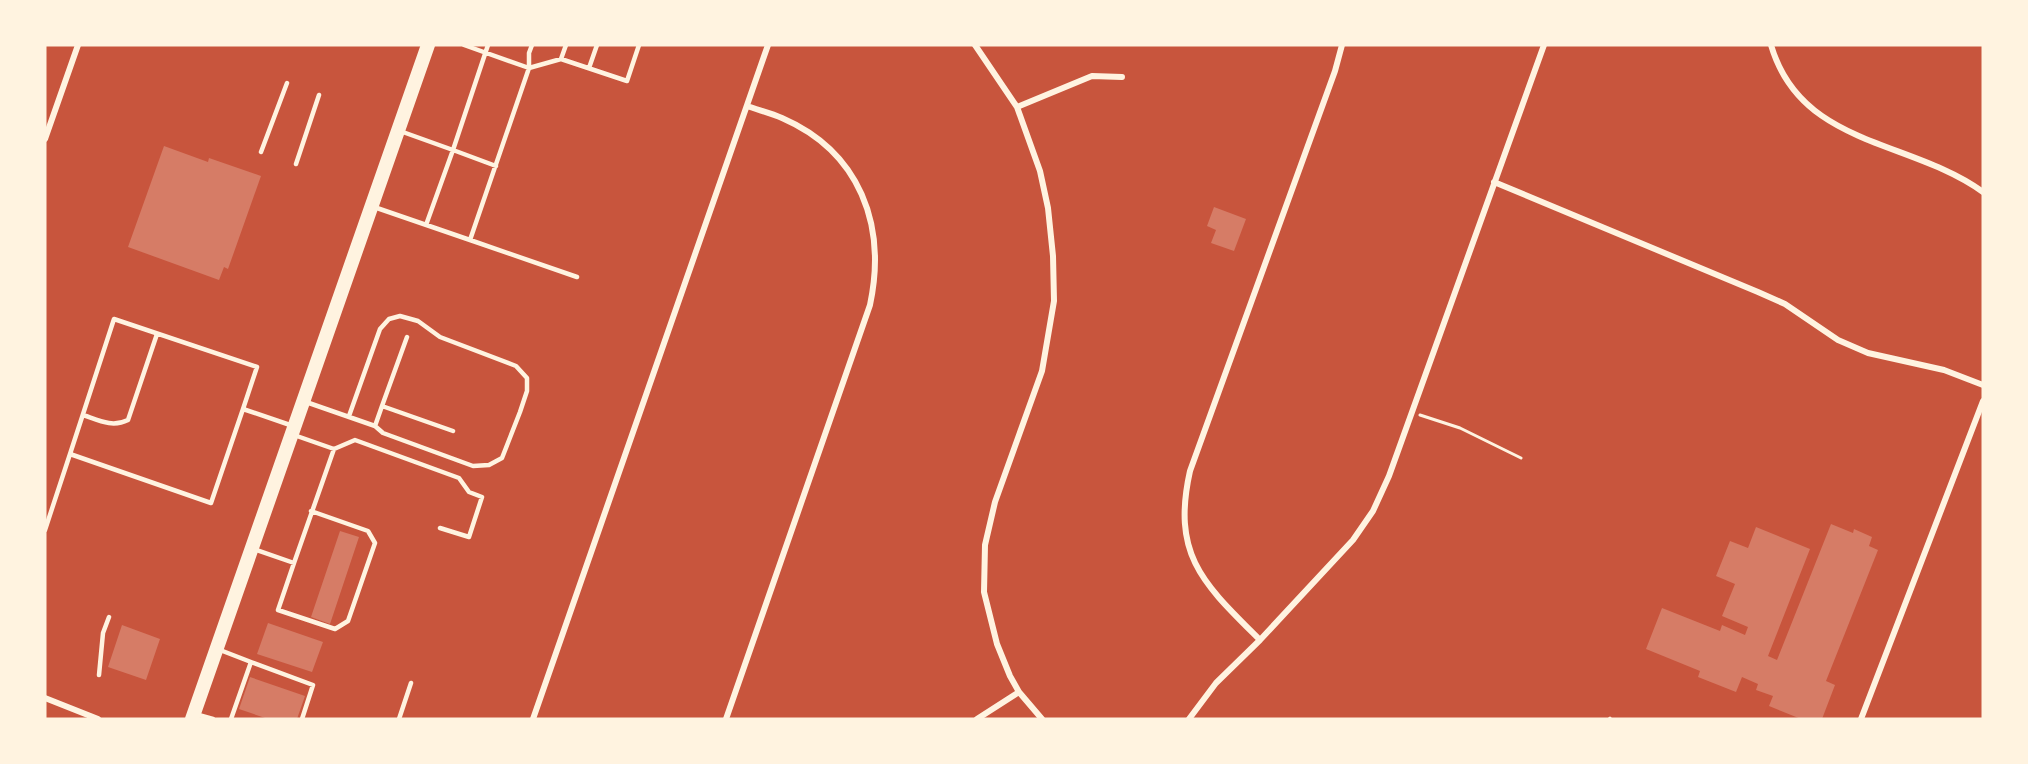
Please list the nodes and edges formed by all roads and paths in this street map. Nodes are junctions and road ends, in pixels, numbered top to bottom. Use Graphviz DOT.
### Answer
graph roads {
  1 [pos="78,45"];
  2 [pos="428,45"];
  3 [pos="464,45"];
  4 [pos="488,45"];
  5 [pos="532,45"];
  6 [pos="566,45"];
  7 [pos="597,45"];
  8 [pos="639,45"];
  9 [pos="768,45"];
  10 [pos="975,45"];
  11 [pos="1342,45"];
  12 [pos="1544,45"];
  13 [pos="1771,45"];
  14 [pos="486,52"];
  15 [pos="561,59"];
  16 [pos="530,68"];
  17 [pos="589,68"];
  18 [pos="1122,77"];
  19 [pos="287,83"];
  20 [pos="319,95"];
  21 [pos="747,106"];
  22 [pos="1017,107"];
  23 [pos="398,130"];
  24 [pos="46,136"];
  25 [pos="453,150"];
  26 [pos="261,152"];
  27 [pos="296,164"];
  28 [pos="496,166"];
  29 [pos="1494,182"];
  30 [pos="1983,192"];
  31 [pos="371,207"];
  32 [pos="426,225"];
  33 [pos="470,240"];
  34 [pos="577,277"];
  35 [pos="157,334"];
  36 [pos="407,337"];
  37 [pos="1983,385"];
  38 [pos="304,401"];
  39 [pos="1983,401"];
  40 [pos="382,406"];
  41 [pos="243,409"];
  42 [pos="1412,412"];
  43 [pos="82,415"];
  44 [pos="349,416"];
  45 [pos="375,426"];
  46 [pos="293,430"];
  47 [pos="453,431"];
  48 [pos="334,449"];
  49 [pos="70,454"];
  50 [pos="1521,458"];
  51 [pos="311,511"];
  52 [pos="440,528"];
  53 [pos="45,530"];
  54 [pos="252,549"];
  55 [pos="294,563"];
  56 [pos="109,617"];
  57 [pos="1260,640"];
  58 [pos="217,649"];
  59 [pos="251,662"];
  60 [pos="99,675"];
  61 [pos="411,683"];
  62 [pos="1019,692"];
  63 [pos="45,698"];
  64 [pos="193,716"];
  65 [pos="98,719"];
  66 [pos="213,719"];
  67 [pos="231,719"];
  68 [pos="302,719"];
  69 [pos="399,719"];
  70 [pos="533,719"];
  71 [pos="726,719"];
  72 [pos="977,719"];
  73 [pos="1042,719"];
  74 [pos="1189,719"];
  75 [pos="1861,719"];
  1 -- 24 [label="street"];
  2 -- 23 [label="main road"];
  3 -- 14 [label="lane"];
  4 -- 14 [label="lane"];
  5 -- 16 [label="lane"];
  6 -- 15 [label="lane"];
  7 -- 17 [label="lane"];
  8 -- 17 [label="lane"];
  9 -- 21 [label="street"];
  10 -- 22 [label="street"];
  11 -- 57 [label="street"];
  12 -- 29 [label="street"];
  13 -- 30 [label="street"];
  14 -- 16 [label="lane"];
  14 -- 25 [label="lane"];
  15 -- 16 [label="lane"];
  15 -- 17 [label="lane"];
  16 -- 28 [label="lane"];
  18 -- 22 [label="street"];
  19 -- 26 [label="lane"];
  20 -- 27 [label="lane"];
  21 -- 70 [label="street"];
  21 -- 71 [label="street"];
  22 -- 62 [label="street"];
  23 -- 25 [label="lane"];
  23 -- 31 [label="main road"];
  25 -- 28 [label="lane"];
  25 -- 32 [label="lane"];
  28 -- 33 [label="lane"];
  29 -- 37 [label="street"];
  29 -- 42 [label="street"];
  31 -- 32 [label="lane"];
  31 -- 38 [label="main road"];
  32 -- 33 [label="lane"];
  33 -- 34 [label="lane"];
  35 -- 41 [label="lane"];
  35 -- 43 [label="lane"];
  35 -- 43 [label="lane"];
  36 -- 40 [label="lane"];
  38 -- 44 [label="lane"];
  38 -- 46 [label="main road"];
  39 -- 75 [label="street"];
  40 -- 45 [label="lane"];
  40 -- 47 [label="lane"];
  41 -- 46 [label="lane"];
  41 -- 49 [label="lane"];
  42 -- 50 [label="path"];
  42 -- 57 [label="street"];
  43 -- 49 [label="lane"];
  44 -- 45 [label="lane"];
  44 -- 45 [label="lane"];
  46 -- 48 [label="lane"];
  46 -- 54 [label="main road"];
  48 -- 51 [label="lane"];
  48 -- 52 [label="lane"];
  49 -- 53 [label="lane"];
  51 -- 55 [label="lane"];
  51 -- 55 [label="lane"];
  54 -- 55 [label="lane"];
  54 -- 58 [label="main road"];
  56 -- 60 [label="lane"];
  57 -- 74 [label="street"];
  58 -- 59 [label="lane"];
  58 -- 64 [label="main road"];
  59 -- 67 [label="lane"];
  59 -- 68 [label="lane"];
  61 -- 69 [label="lane"];
  62 -- 72 [label="street"];
  62 -- 73 [label="street"];
  63 -- 65 [label="street"];
  64 -- 66 [label="lane"];
}
